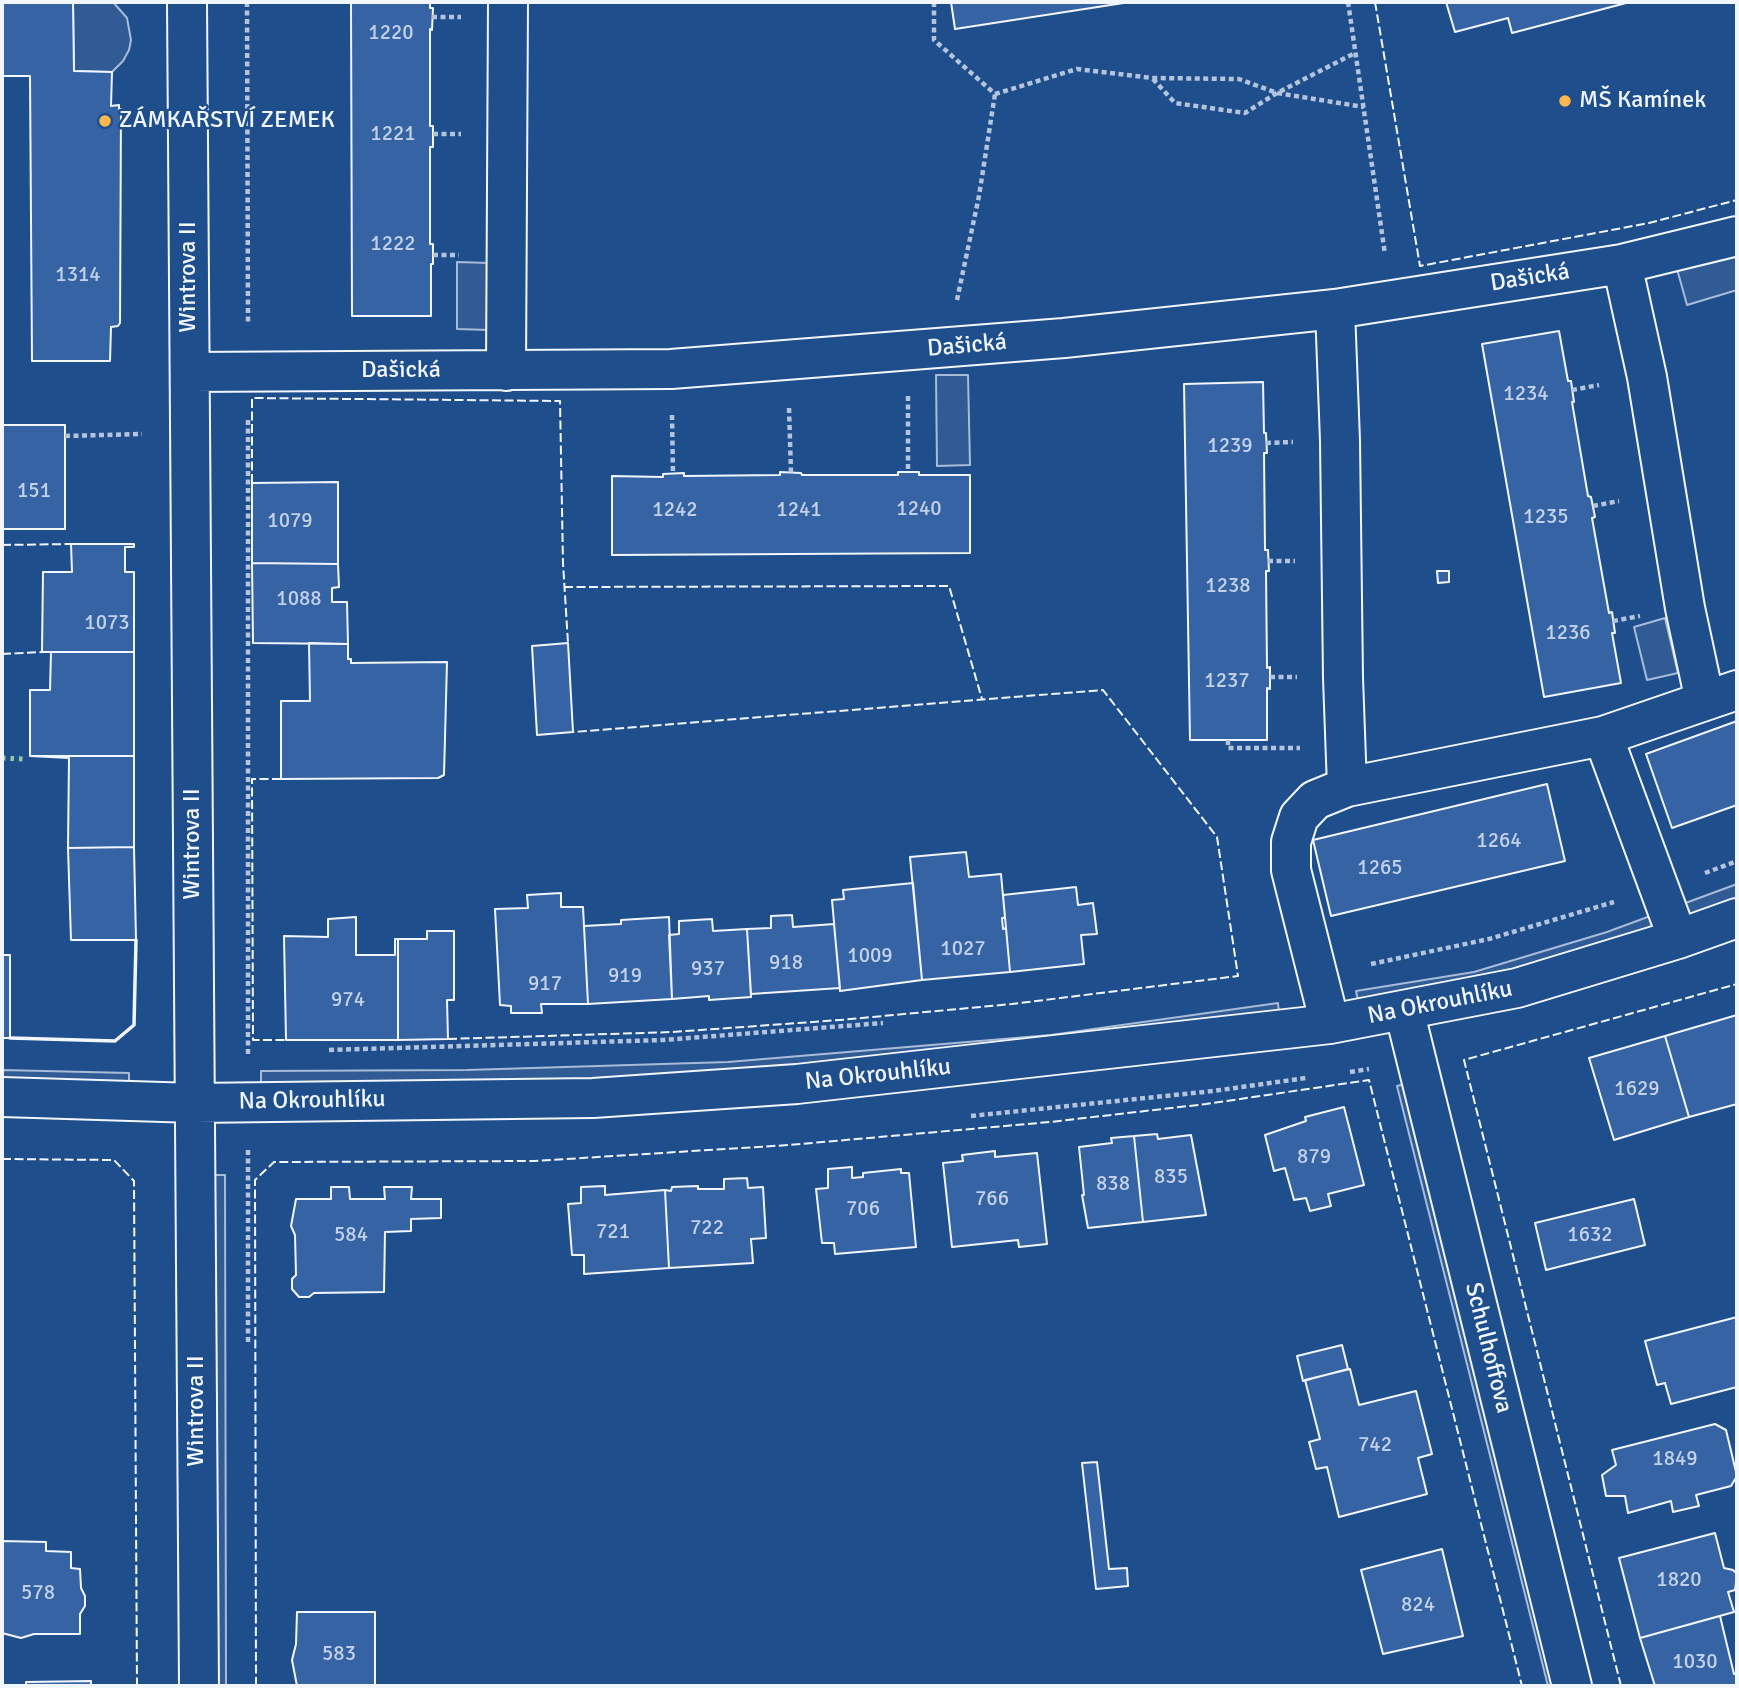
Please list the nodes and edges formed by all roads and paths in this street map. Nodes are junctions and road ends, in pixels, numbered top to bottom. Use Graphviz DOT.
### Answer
graph roads {
  1 [pos="187,2"];
  2 [pos="247,2"];
  3 [pos="508,2"];
  4 [pos="934,2"];
  5 [pos="1348,2"];
  6 [pos="1356,52"];
  7 [pos="1152,78"];
  8 [pos="1277,93"];
  9 [pos="995,94"];
  10 [pos="1364,107"];
  11 [pos="1737,236"];
  12 [pos="1622,264"];
  13 [pos="1392,299"];
  14 [pos="1335,309"];
  15 [pos="948,348"];
  16 [pos="907,351"];
  17 [pos="787,361"];
  18 [pos="671,369"];
  19 [pos="506,371"];
  20 [pos="190,372"];
  21 [pos="248,372"];
  22 [pos="142,434"];
  23 [pos="65,436"];
  24 [pos="908,472"];
  25 [pos="791,473"];
  26 [pos="673,474"];
  27 [pos="1721,695"];
  28 [pos="1602,736"];
  29 [pos="1228,740"];
  30 [pos="1347,748"];
  31 [pos="1347,787"];
  32 [pos="1737,861"];
  33 [pos="1659,889"];
  34 [pos="1737,918"];
  35 [pos="1678,939"];
  36 [pos="1318,975"];
  37 [pos="1404,1010"];
  38 [pos="893,1022"];
  39 [pos="1330,1024"];
  40 [pos="317,1051"];
  41 [pos="261,1052"];
  42 [pos="2,1097"];
  43 [pos="195,1103"];
  44 [pos="199,1686"];
  45 [pos="1572,1686"];
  1 -- 20 [label="street, Wintrova II"];
  2 -- 21 [label="path"];
  3 -- 19 [label="street"];
  4 -- 9 [label="path"];
  5 -- 6 [label="path"];
  6 -- 8 [label="path"];
  6 -- 10 [label="path"];
  7 -- 8 [label="path"];
  7 -- 8 [label="path"];
  7 -- 9 [label="path"];
  8 -- 10 [label="path"];
  9 -- 15 [label="path"];
  10 -- 13 [label="path"];
  11 -- 12 [label="street, Dašická"];
  12 -- 13 [label="street, Dašická"];
  12 -- 27 [label="street"];
  13 -- 14 [label="street, Dašická"];
  14 -- 15 [label="street, Dašická"];
  14 -- 30 [label="street"];
  15 -- 16 [label="street, Dašická"];
  16 -- 17 [label="street, Dašická"];
  16 -- 24 [label="path"];
  17 -- 18 [label="street, Dašická"];
  17 -- 25 [label="path"];
  18 -- 19 [label="street, Dašická"];
  18 -- 26 [label="path"];
  19 -- 21 [label="street, Dašická"];
  20 -- 21 [label="street, Dašická"];
  20 -- 43 [label="street, Wintrova II"];
  21 -- 41 [label="path"];
  22 -- 23 [label="path"];
  27 -- 28 [label="street"];
  28 -- 31 [label="street"];
  28 -- 33 [label="street"];
  29 -- 30 [label="path"];
  30 -- 31 [label="street"];
  31 -- 36 [label="street"];
  32 -- 33 [label="path"];
  33 -- 35 [label="street"];
  33 -- 36 [label="path"];
  34 -- 35 [label="street, Na Okrouhlíku"];
  35 -- 37 [label="street, Na Okrouhlíku"];
  36 -- 39 [label="street"];
  37 -- 39 [label="street, Na Okrouhlíku"];
  37 -- 45 [label="street, Schulhoffova"];
  38 -- 40 [label="path"];
  39 -- 43 [label="street, Na Okrouhlíku"];
  42 -- 43 [label="street, Na Okrouhlíku"];
  43 -- 44 [label="street, Wintrova II"];
}
